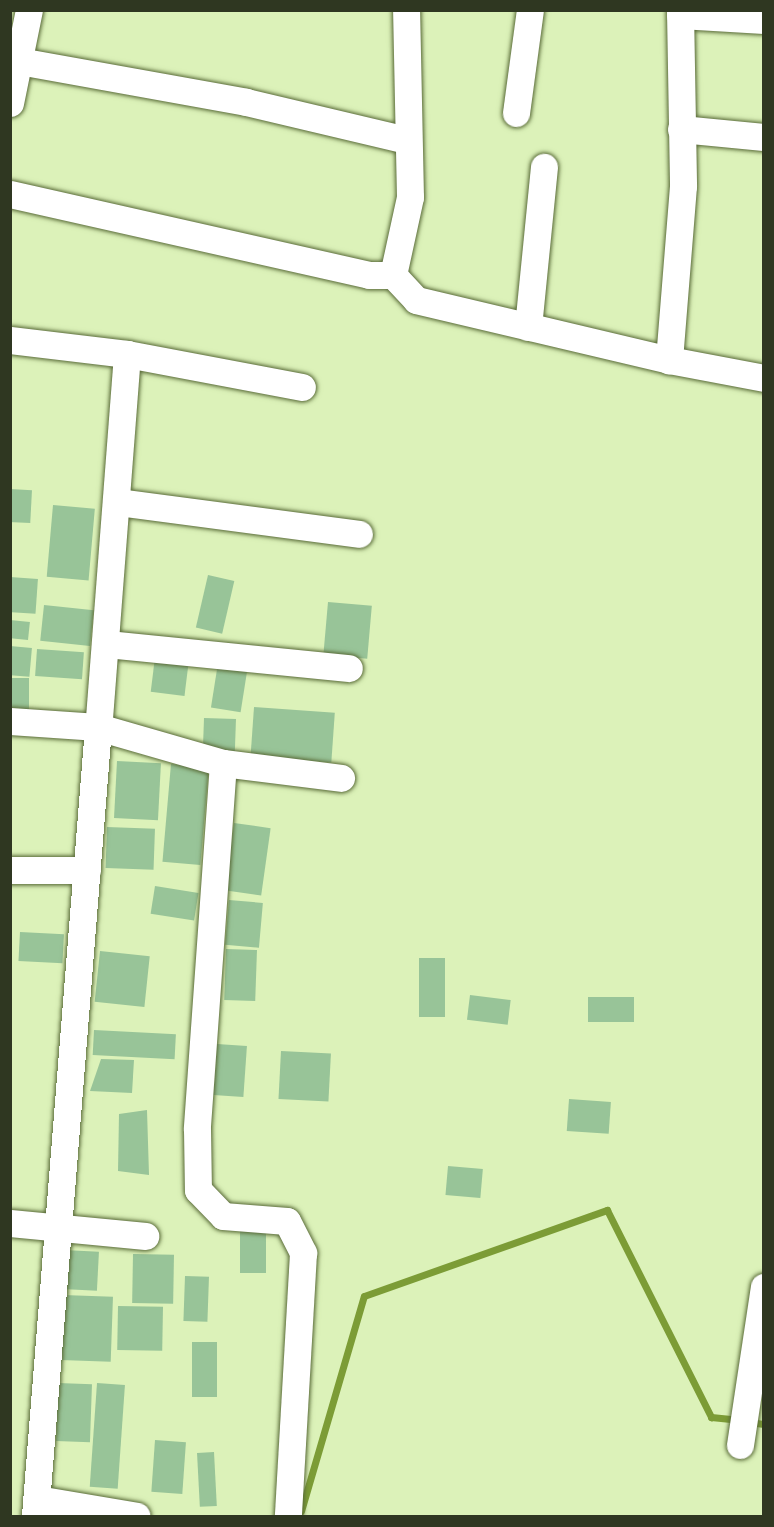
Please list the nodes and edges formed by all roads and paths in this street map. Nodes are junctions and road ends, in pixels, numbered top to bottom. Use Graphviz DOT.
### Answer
graph roads {
  1 [pos="29,10"];
  2 [pos="406,10"];
  3 [pos="530,10"];
  4 [pos="680,13"];
  5 [pos="764,20"];
  6 [pos="19,61"];
  7 [pos="10,103"];
  8 [pos="516,114"];
  9 [pos="681,129"];
  10 [pos="764,137"];
  11 [pos="407,140"];
  12 [pos="544,167"];
  13 [pos="10,194"];
  14 [pos="393,275"];
  15 [pos="528,327"];
  16 [pos="10,340"];
  17 [pos="127,354"];
  18 [pos="669,360"];
  19 [pos="764,378"];
  20 [pos="302,387"];
  21 [pos="117,502"];
  22 [pos="359,534"];
  23 [pos="107,644"];
  24 [pos="349,668"];
  25 [pos="10,722"];
  26 [pos="98,727"];
  27 [pos="223,763"];
  28 [pos="341,778"];
  29 [pos="10,870"];
  30 [pos="87,870"];
  31 [pos="10,1222"];
  32 [pos="61,1228"];
  33 [pos="145,1236"];
  34 [pos="764,1287"];
  35 [pos="740,1445"];
  36 [pos="36,1508"];
  37 [pos="137,1516"];
  38 [pos="288,1516"];
  1 -- 6 [label="street"];
  2 -- 11 [label="street"];
  3 -- 8 [label="street"];
  4 -- 5 [label="street"];
  4 -- 9 [label="street"];
  6 -- 7 [label="street"];
  6 -- 11 [label="street"];
  9 -- 10 [label="street"];
  9 -- 18 [label="street"];
  11 -- 14 [label="street"];
  12 -- 15 [label="street"];
  13 -- 14 [label="street"];
  14 -- 15 [label="street"];
  15 -- 18 [label="street"];
  16 -- 17 [label="street"];
  17 -- 20 [label="street"];
  17 -- 21 [label="street"];
  18 -- 19 [label="street"];
  21 -- 22 [label="street"];
  21 -- 23 [label="street"];
  23 -- 24 [label="street"];
  23 -- 26 [label="street"];
  25 -- 26 [label="street"];
  26 -- 27 [label="street"];
  26 -- 30 [label="street"];
  27 -- 28 [label="street"];
  27 -- 38 [label="street"];
  29 -- 30 [label="street"];
  30 -- 32 [label="street"];
  31 -- 32 [label="street"];
  32 -- 33 [label="street"];
  32 -- 36 [label="street"];
  34 -- 35 [label="street"];
  36 -- 37 [label="street"];
}
